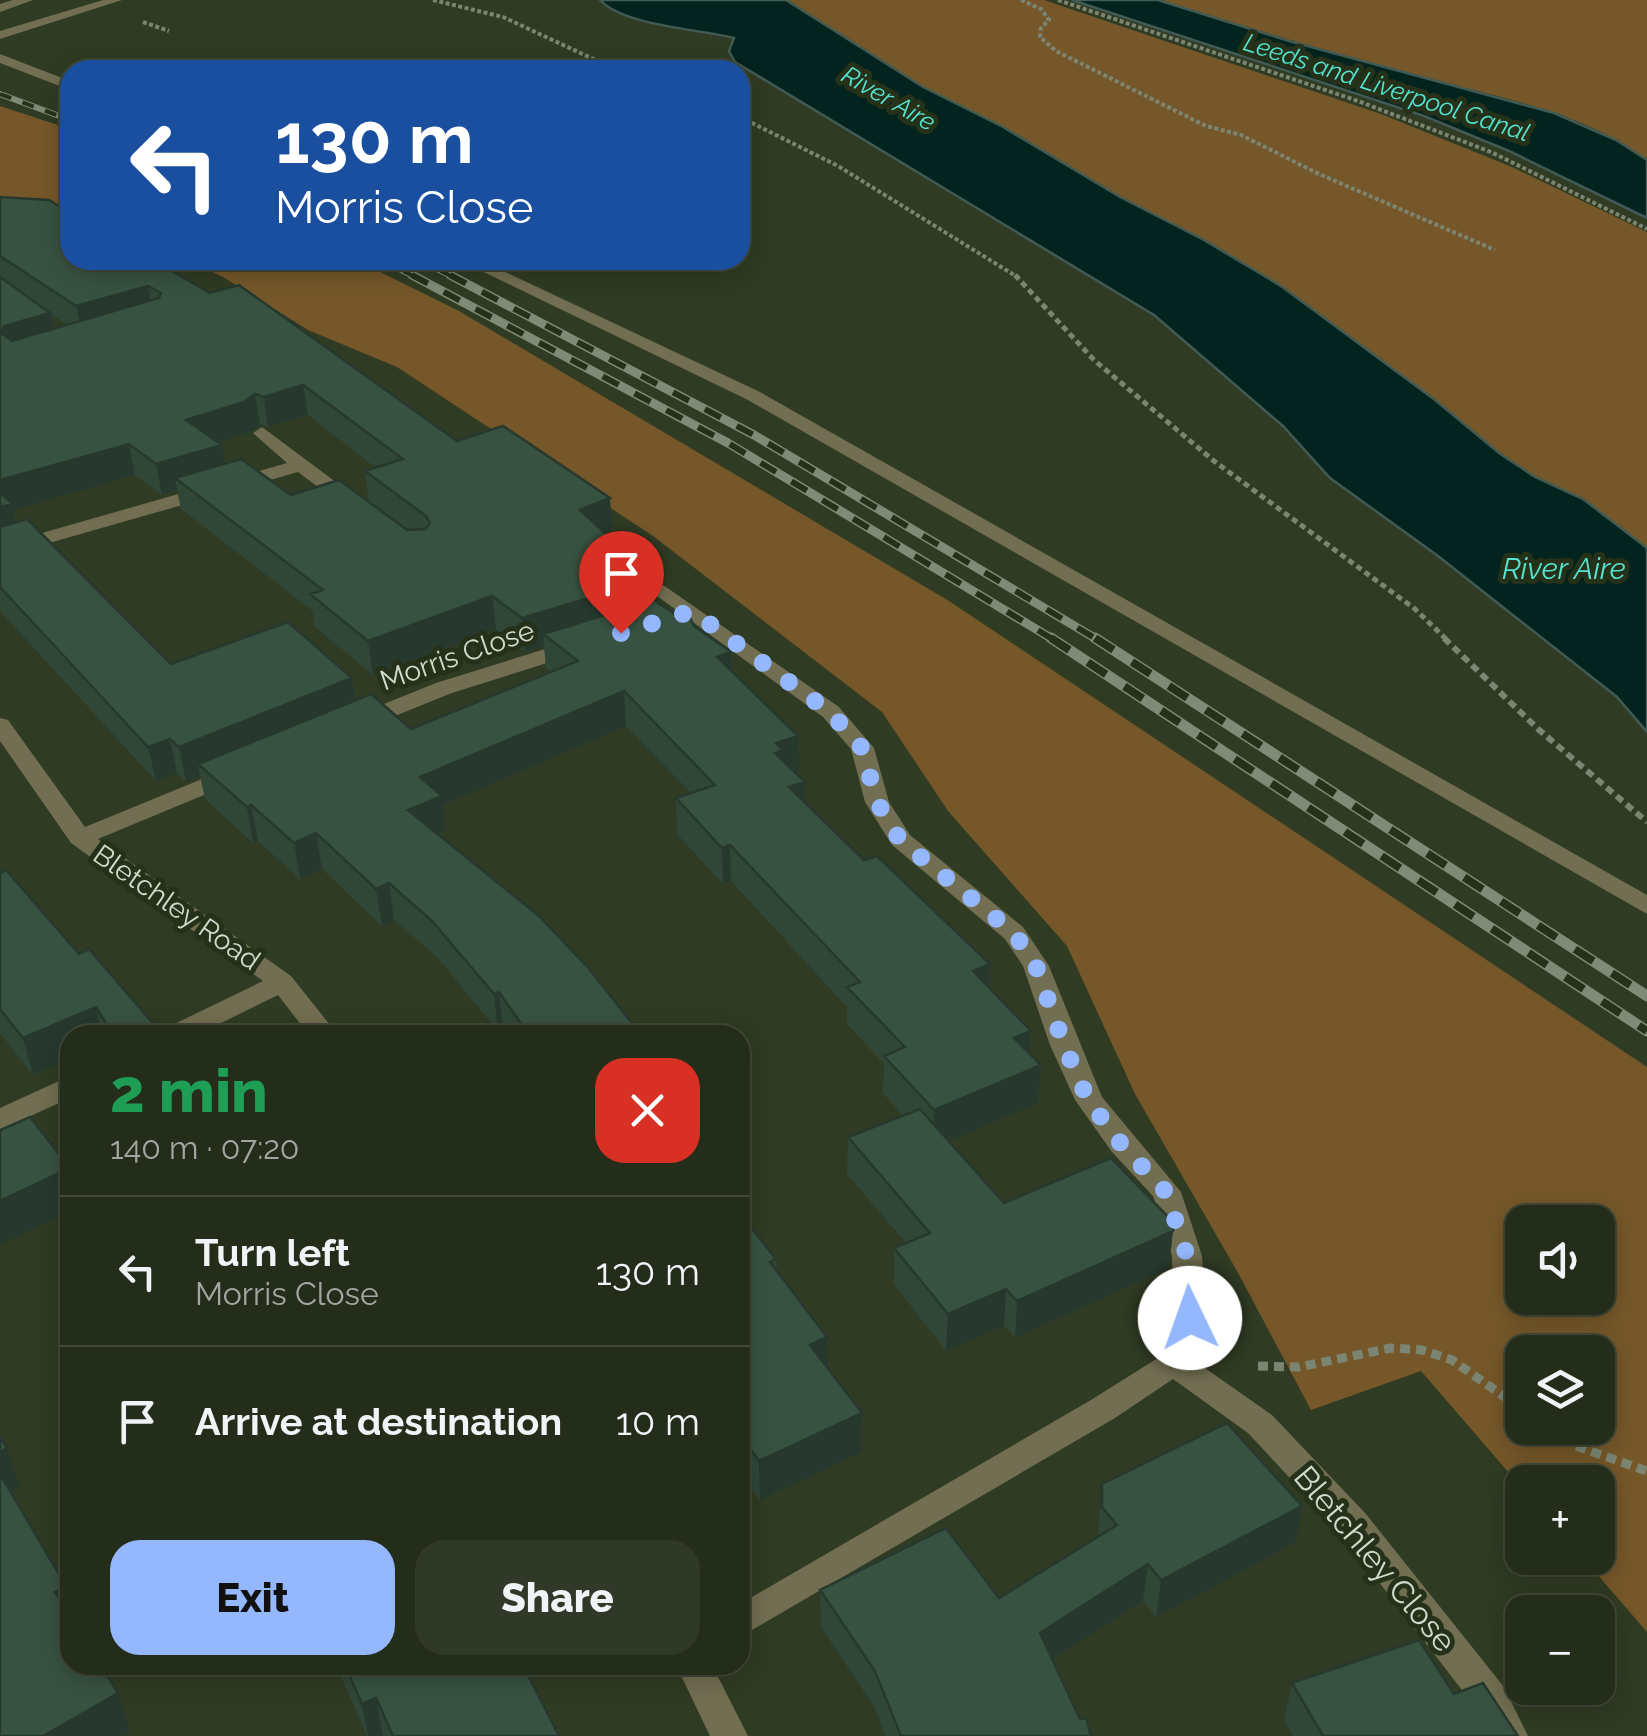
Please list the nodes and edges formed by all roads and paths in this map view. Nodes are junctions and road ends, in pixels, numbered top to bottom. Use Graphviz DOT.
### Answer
graph roads {
  1 [pos="27,0"];
  2 [pos="116,0"];
  3 [pos="433,0"];
  4 [pos="1020,0"];
  5 [pos="1058,0"];
  6 [pos="0,8"];
  7 [pos="5,34"];
  8 [pos="0,58"];
  9 [pos="594,60"];
  10 [pos="60,82"];
  11 [pos="750,121"];
  12 [pos="1647,228"];
  13 [pos="1495,250"];
  14 [pos="488,270"];
  15 [pos="262,433"];
  16 [pos="302,465"];
  17 [pos="376,522"];
  18 [pos="0,551"];
  19 [pos="652,584"];
  20 [pos="692,611"];
  21 [pos="657,622"];
  22 [pos="604,638"];
  23 [pos="0,725"];
  24 [pos="334,733"];
  25 [pos="262,763"];
  26 [pos="1647,822"];
  27 [pos="80,838"];
  28 [pos="1647,906"];
  29 [pos="282,982"];
  30 [pos="194,1025"];
  31 [pos="316,1025"];
  32 [pos="60,1091"];
  33 [pos="0,1120"];
  34 [pos="1174,1363"];
  35 [pos="1505,1396"];
  36 [pos="1575,1445"];
  37 [pos="1647,1472"];
  38 [pos="750,1616"];
  39 [pos="699,1675"];
  40 [pos="730,1736"];
  41 [pos="1508,1736"];
  1 -- 6 [label="street"];
  2 -- 7 [label="street"];
  3 -- 9 [label="path"];
  4 -- 13 [label="path"];
  5 -- 12 [label="path"];
  8 -- 10 [label="street"];
  11 -- 26 [label="path"];
  14 -- 28 [label="street"];
  15 -- 16 [label="street"];
  16 -- 17 [label="street"];
  16 -- 18 [label="street"];
  19 -- 20 [label="street"];
  20 -- 21 [label="street"];
  20 -- 34 [label="street"];
  22 -- 24 [label="street, Morris Close"];
  23 -- 27 [label="street, Bletchley Road"];
  25 -- 27 [label="street"];
  27 -- 29 [label="street, Bletchley Road"];
  29 -- 30 [label="street"];
  29 -- 31 [label="street, Bletchley Road"];
  32 -- 33 [label="street"];
  34 -- 35 [label="path"];
  34 -- 38 [label="street"];
  34 -- 41 [label="street, Bletchley Close"];
  36 -- 37 [label="path"];
  39 -- 40 [label="street"];
}
